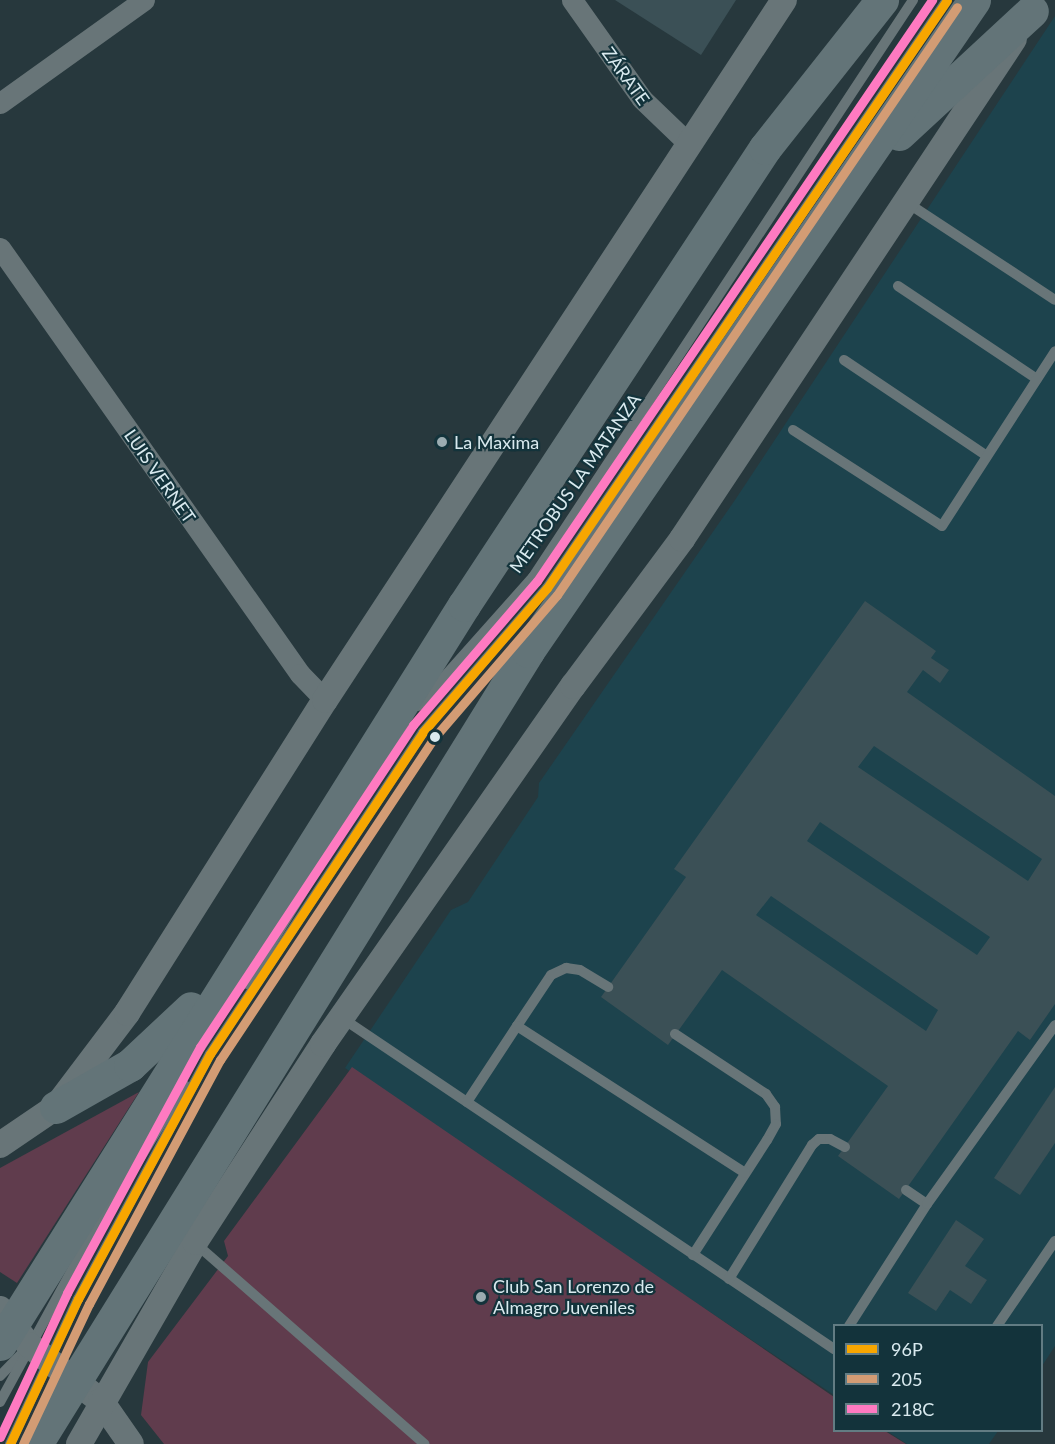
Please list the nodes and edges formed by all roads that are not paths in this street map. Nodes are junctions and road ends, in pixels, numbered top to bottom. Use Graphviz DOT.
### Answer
graph roads {
  1 [pos="144,0"];
  2 [pos="572,0"];
  3 [pos="784,0"];
  4 [pos="882,0"];
  5 [pos="913,0"];
  6 [pos="947,0"];
  7 [pos="974,0"];
  8 [pos="1036,6"];
  9 [pos="0,103"];
  10 [pos="689,144"];
  11 [pos="858,172"];
  12 [pos="906,202"];
  13 [pos="0,248"];
  14 [pos="898,286"];
  15 [pos="1055,300"];
  16 [pos="1055,351"];
  17 [pos="844,360"];
  18 [pos="1037,379"];
  19 [pos="793,430"];
  20 [pos="987,456"];
  21 [pos="325,700"];
  22 [pos="269,911"];
  23 [pos="608,987"];
  24 [pos="341,1018"];
  25 [pos="1055,1024"];
  26 [pos="517,1026"];
  27 [pos="675,1034"];
  28 [pos="467,1102"];
  29 [pos="56,1107"];
  30 [pos="0,1145"];
  31 [pos="844,1147"];
  32 [pos="745,1173"];
  33 [pos="906,1190"];
  34 [pos="927,1203"];
  35 [pos="1055,1241"];
  36 [pos="195,1242"];
  37 [pos="693,1255"];
  38 [pos="729,1279"];
  39 [pos="850,1324"];
  40 [pos="998,1324"];
  41 [pos="27,1343"];
  42 [pos="833,1348"];
  43 [pos="0,1376"];
  44 [pos="101,1401"];
  45 [pos="0,1402"];
  46 [pos="10,1444"];
  47 [pos="36,1444"];
  48 [pos="79,1444"];
  49 [pos="131,1444"];
  50 [pos="425,1444"];
  1 -- 9 [label="street"];
  2 -- 10 [label="street, ZÁRATE"];
  3 -- 10 [label="street"];
  4 -- 22 [label="highway"];
  5 -- 41 [label="lane, METROBUS LA MATANZA"];
  6 -- 41 [label="lane, METROBUS LA MATANZA"];
  7 -- 11 [label="highway"];
  8 -- 11 [label="highway"];
  8 -- 12 [label="street"];
  10 -- 21 [label="street"];
  11 -- 41 [label="highway"];
  12 -- 15 [label="lane"];
  12 -- 24 [label="street"];
  13 -- 21 [label="street, LUIS VERNET"];
  14 -- 18 [label="lane"];
  16 -- 18 [label="lane"];
  17 -- 20 [label="lane"];
  18 -- 20 [label="lane"];
  19 -- 20 [label="lane"];
  21 -- 29 [label="street"];
  22 -- 29 [label="highway"];
  22 -- 41 [label="highway"];
  23 -- 26 [label="lane"];
  24 -- 28 [label="lane"];
  24 -- 36 [label="street"];
  25 -- 34 [label="lane"];
  26 -- 28 [label="lane"];
  26 -- 32 [label="lane"];
  27 -- 32 [label="lane"];
  28 -- 37 [label="lane"];
  29 -- 30 [label="street"];
  31 -- 38 [label="lane"];
  32 -- 37 [label="lane"];
  33 -- 34 [label="lane"];
  34 -- 39 [label="lane"];
  35 -- 40 [label="lane"];
  36 -- 44 [label="street"];
  36 -- 50 [label="lane"];
  37 -- 38 [label="lane"];
  38 -- 42 [label="lane"];
  41 -- 43 [label="lane, METROBUS LA MATANZA"];
  41 -- 44 [label="street"];
  41 -- 45 [label="lane, METROBUS LA MATANZA"];
  41 -- 46 [label="lane, METROBUS LA MATANZA"];
  41 -- 47 [label="highway"];
  44 -- 48 [label="street"];
  44 -- 49 [label="street"];
}
